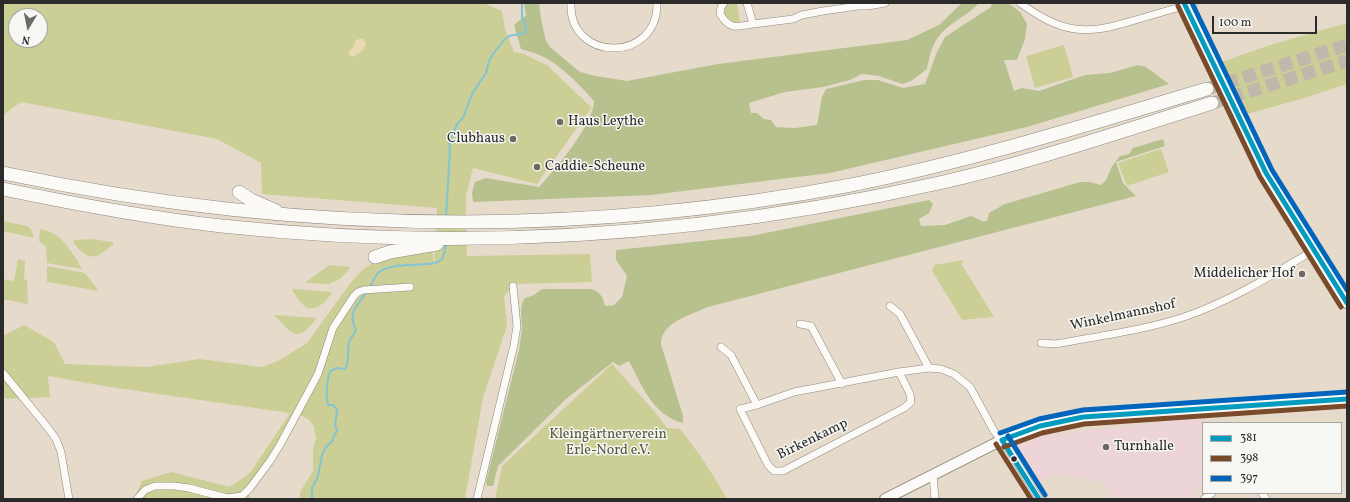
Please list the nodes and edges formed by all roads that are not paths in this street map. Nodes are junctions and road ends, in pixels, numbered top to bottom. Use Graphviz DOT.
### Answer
graph roads {
  1 [pos="571,3"];
  2 [pos="657,3"];
  3 [pos="724,3"];
  4 [pos="747,3"];
  5 [pos="885,3"];
  6 [pos="1020,3"];
  7 [pos="1188,4"];
  8 [pos="753,24"];
  9 [pos="1207,89"];
  10 [pos="1212,103"];
  11 [pos="3,173"];
  12 [pos="3,189"];
  13 [pos="239,192"];
  14 [pos="285,215"];
  15 [pos="436,241"];
  16 [pos="1314,250"];
  17 [pos="375,258"];
  18 [pos="513,286"];
  19 [pos="410,287"];
  20 [pos="1347,303"];
  21 [pos="890,306"];
  22 [pos="800,324"];
  23 [pos="1042,343"];
  24 [pos="722,348"];
  25 [pos="929,368"];
  26 [pos="899,372"];
  27 [pos="3,373"];
  28 [pos="842,384"];
  29 [pos="1347,399"];
  30 [pos="757,405"];
  31 [pos="1002,440"];
  32 [pos="933,474"];
  33 [pos="69,499"];
  34 [pos="137,499"];
  35 [pos="477,499"];
  36 [pos="885,499"];
  37 [pos="935,499"];
  38 [pos="1039,499"];
  1 -- 2 [label="street"];
  3 -- 8 [label="street"];
  4 -- 8 [label="street"];
  5 -- 8 [label="street"];
  6 -- 7 [label="street"];
  7 -- 16 [label="street"];
  9 -- 14 [label="highway"];
  10 -- 15 [label="highway"];
  11 -- 14 [label="highway"];
  12 -- 15 [label="highway"];
  13 -- 14 [label="highway"];
  15 -- 17 [label="highway"];
  16 -- 20 [label="street"];
  16 -- 23 [label="street, Winkelmannshof"];
  18 -- 35 [label="street"];
  19 -- 34 [label="street"];
  21 -- 25 [label="street"];
  22 -- 28 [label="street"];
  24 -- 30 [label="street"];
  25 -- 26 [label="street, Birkenkamp"];
  25 -- 31 [label="street, Birkenkamp"];
  26 -- 28 [label="street, Birkenkamp"];
  26 -- 30 [label="street, Birkenkamp"];
  27 -- 33 [label="street"];
  28 -- 30 [label="street, Birkenkamp"];
  29 -- 31 [label="street"];
  31 -- 32 [label="street"];
  31 -- 38 [label="street, Birkenkamp"];
  32 -- 36 [label="street"];
  32 -- 37 [label="street"];
}
